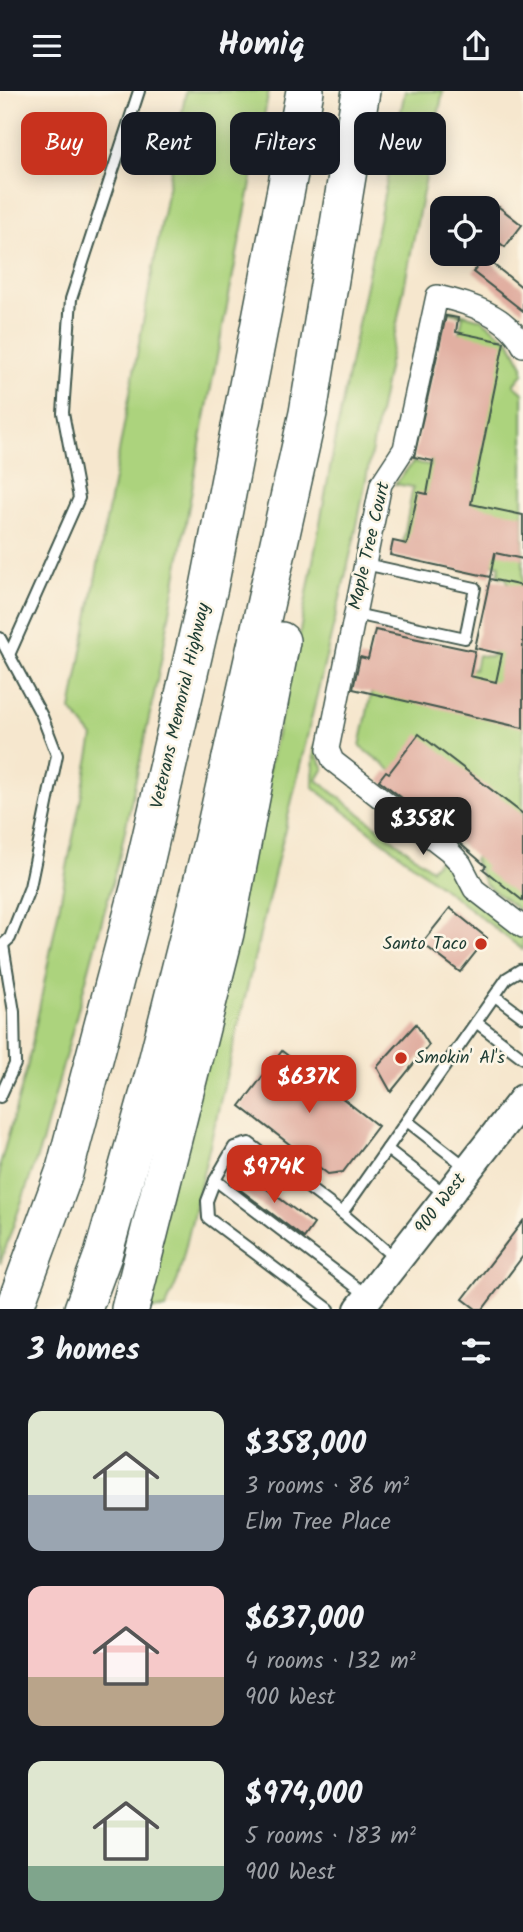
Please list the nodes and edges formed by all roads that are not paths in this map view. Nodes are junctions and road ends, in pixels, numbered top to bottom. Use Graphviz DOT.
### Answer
graph roads {
  1 [pos="139,91"];
  2 [pos="305,91"];
  3 [pos="361,91"];
  4 [pos="523,347"];
  5 [pos="308,413"];
  6 [pos="365,564"];
  7 [pos="355,614"];
  8 [pos="0,638"];
  9 [pos="9,655"];
  10 [pos="523,927"];
  11 [pos="1,946"];
  12 [pos="523,973"];
  13 [pos="495,996"];
  14 [pos="523,1017"];
  15 [pos="477,1022"];
  16 [pos="523,1058"];
  17 [pos="0,1097"];
  18 [pos="523,1099"];
  19 [pos="407,1121"];
  20 [pos="387,1149"];
  21 [pos="469,1169"];
  22 [pos="215,1180"];
  23 [pos="447,1196"];
  24 [pos="342,1213"];
  25 [pos="397,1260"];
  26 [pos="364,1303"];
  27 [pos="14,1309"];
  28 [pos="83,1309"];
  29 [pos="130,1309"];
  30 [pos="329,1309"];
  1 -- 9 [label="lane"];
  2 -- 27 [label="highway, Veterans Memorial Highway"];
  3 -- 5 [label="highway"];
  4 -- 6 [label="street, Maple Tree Court"];
  5 -- 28 [label="highway"];
  5 -- 29 [label="highway"];
  6 -- 7 [label="street, Maple Tree Court"];
  6 -- 7 [label="lane"];
  7 -- 10 [label="street, Maple Tree Court"];
  8 -- 9 [label="lane"];
  9 -- 11 [label="lane"];
  11 -- 17 [label="lane"];
  12 -- 13 [label="lane"];
  13 -- 14 [label="lane"];
  13 -- 15 [label="lane"];
  15 -- 16 [label="lane"];
  15 -- 19 [label="lane"];
  18 -- 21 [label="main road, 900 West"];
  19 -- 20 [label="lane"];
  19 -- 21 [label="lane"];
  20 -- 23 [label="lane"];
  20 -- 24 [label="lane"];
  21 -- 23 [label="main road, 900 West"];
  22 -- 24 [label="lane"];
  22 -- 26 [label="lane"];
  22 -- 30 [label="lane"];
  23 -- 25 [label="main road, 900 West"];
  24 -- 25 [label="lane"];
  25 -- 26 [label="main road, 900 West"];
}
